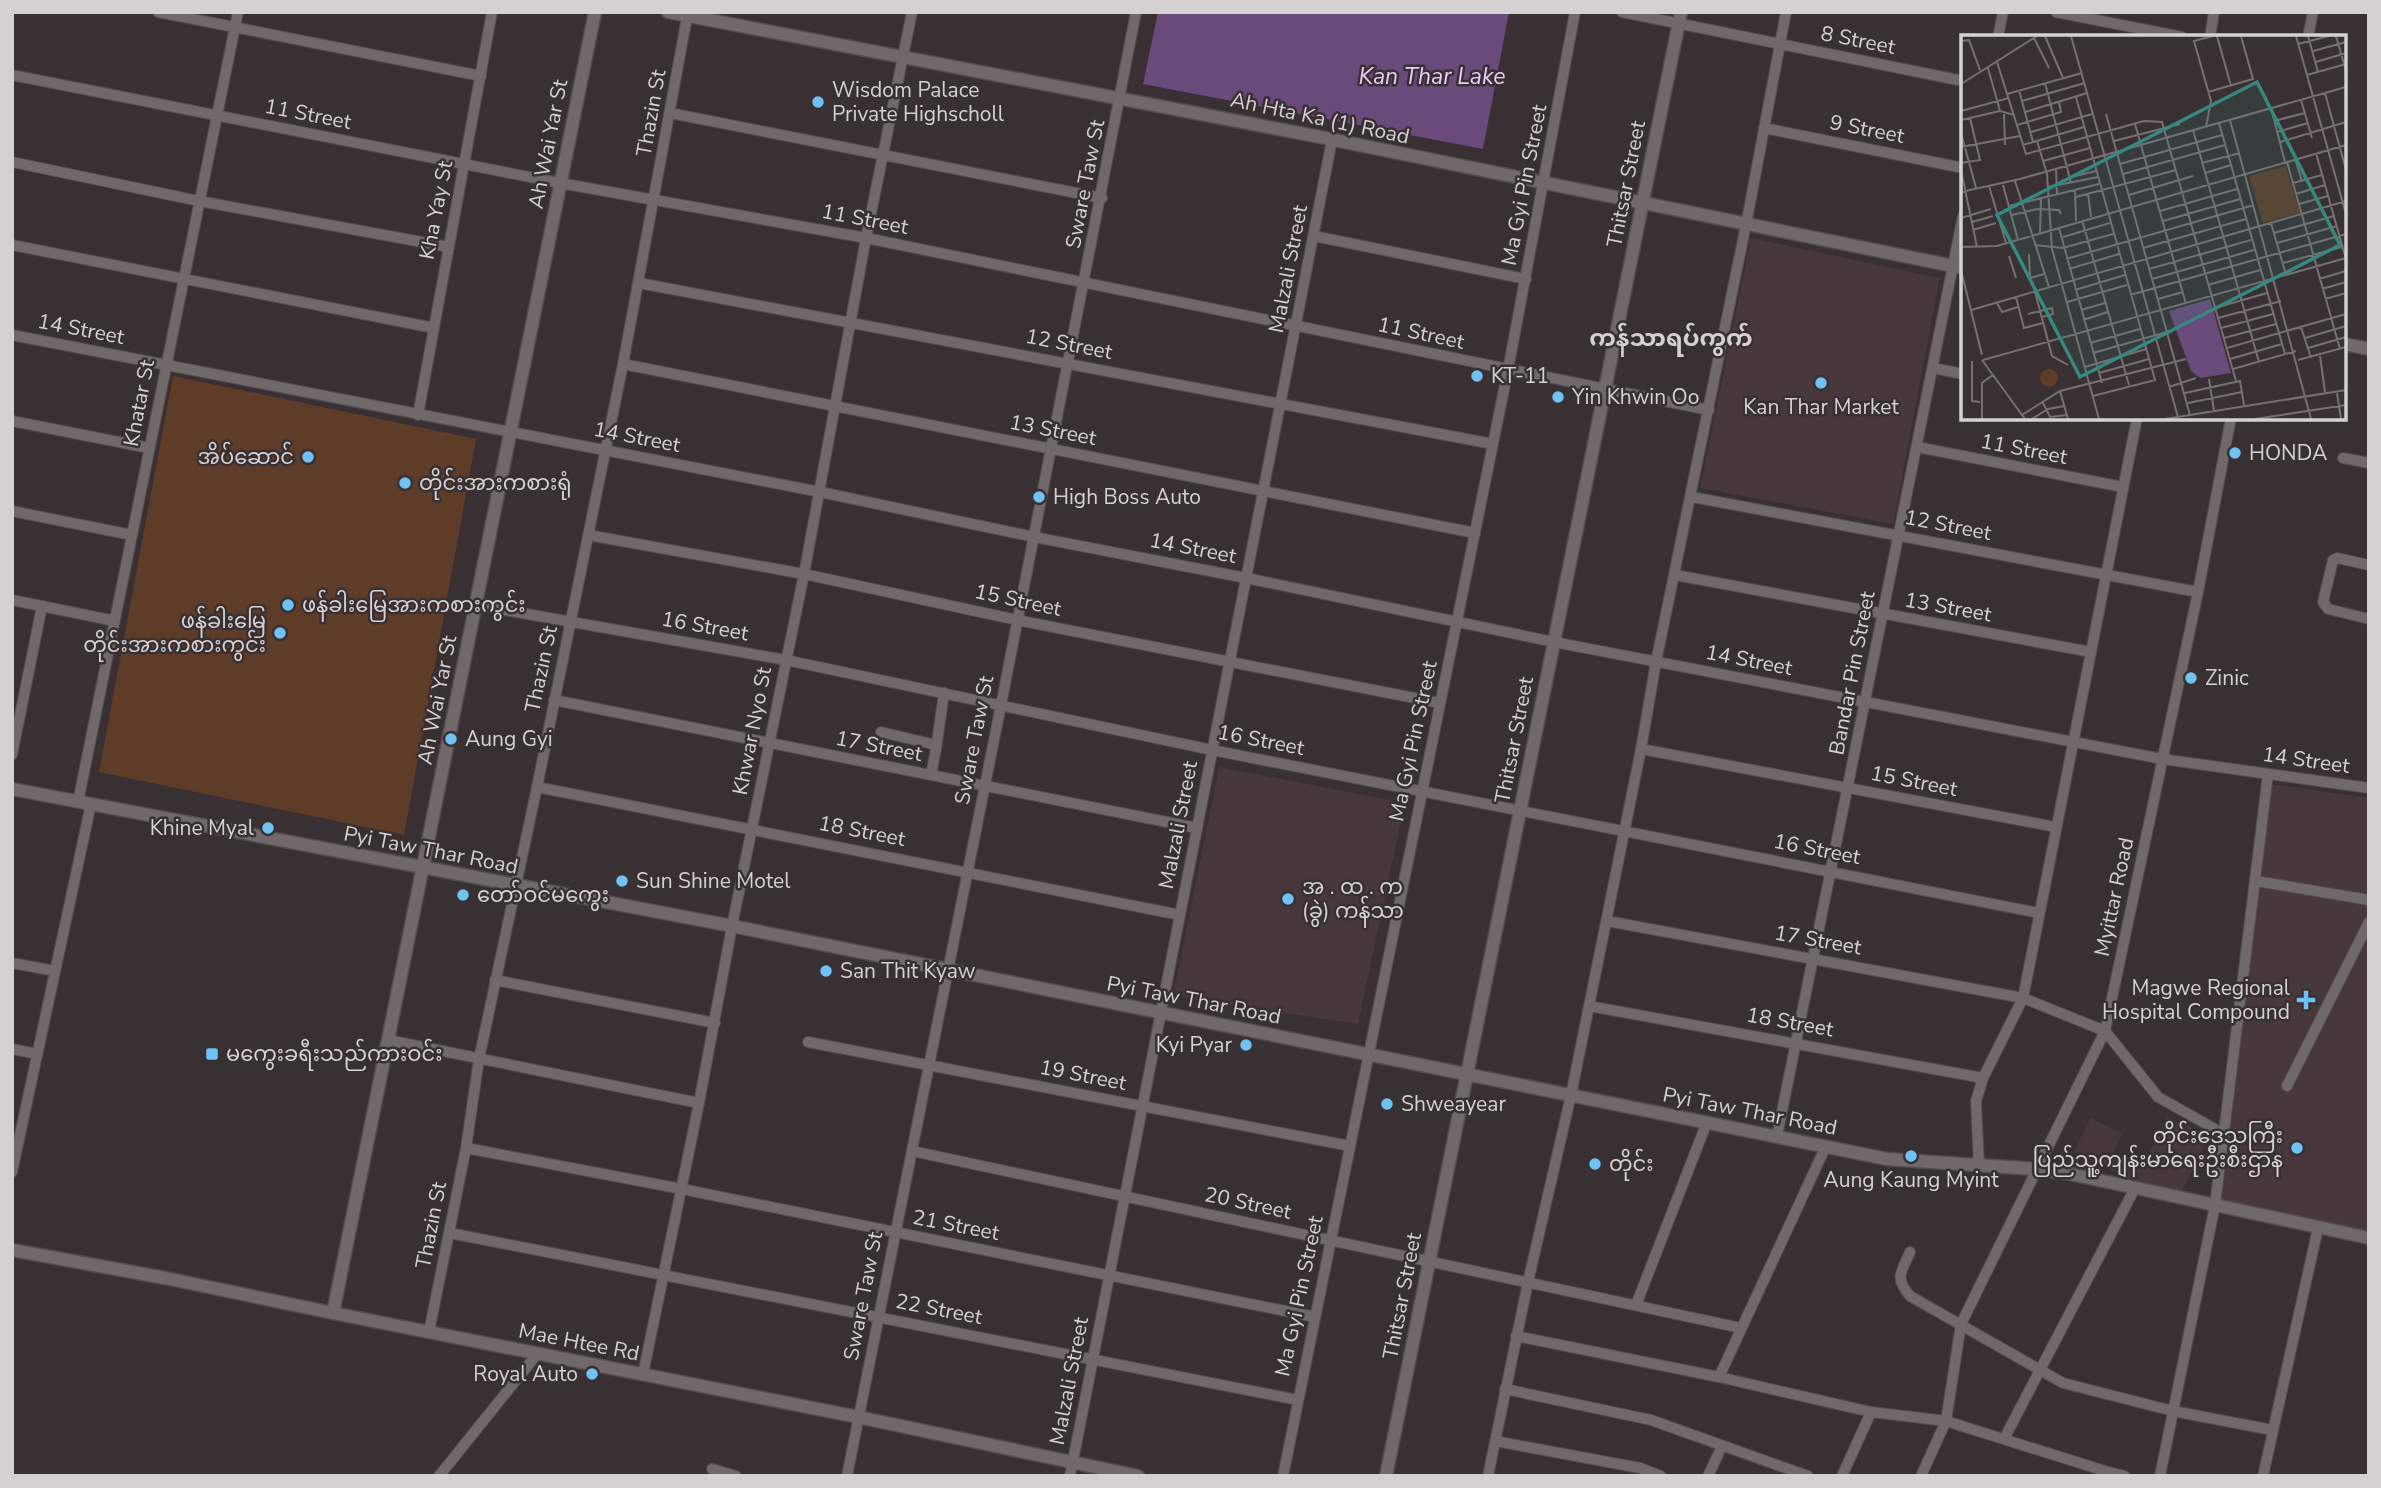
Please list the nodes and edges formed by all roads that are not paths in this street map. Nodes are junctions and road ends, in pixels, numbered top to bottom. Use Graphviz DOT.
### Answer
graph roads {
  1 [pos="158,12"];
  2 [pos="238,12"];
  3 [pos="492,12"];
  4 [pos="595,12"];
  5 [pos="668,12"];
  6 [pos="912,12"];
  7 [pos="1136,12"];
  8 [pos="1575,12"];
  9 [pos="1622,12"];
  10 [pos="1786,12"];
  11 [pos="2003,12"];
  12 [pos="2056,12"];
  13 [pos="2214,12"];
  14 [pos="2313,12"];
  15 [pos="688,14"];
  16 [pos="1679,18"];
  17 [pos="235,27"];
  18 [pos="1998,35"];
  19 [pos="2172,35"];
  20 [pos="2210,35"];
  21 [pos="2308,35"];
  22 [pos="1780,44"];
  23 [pos="903,57"];
  24 [pos="12,75"];
  25 [pos="481,76"];
  26 [pos="1961,81"];
  27 [pos="1121,98"];
  28 [pos="670,113"];
  29 [pos="217,116"];
  30 [pos="1764,128"];
  31 [pos="1332,141"];
  32 [pos="884,154"];
  33 [pos="12,162"];
  34 [pos="464,163"];
  35 [pos="1961,168"];
  36 [pos="560,183"];
  37 [pos="1544,184"];
  38 [pos="1102,198"];
  39 [pos="654,200"];
  40 [pos="199,201"];
  41 [pos="1642,204"];
  42 [pos="1746,225"];
  43 [pos="1314,236"];
  44 [pos="1961,236"];
  45 [pos="866,238"];
  46 [pos="12,245"];
  47 [pos="449,247"];
  48 [pos="1958,267"];
  49 [pos="183,278"];
  50 [pos="1526,279"];
  51 [pos="639,283"];
  52 [pos="1085,284"];
  53 [pos="851,322"];
  54 [pos="1296,327"];
  55 [pos="434,328"];
  56 [pos="12,335"];
  57 [pos="2346,344"];
  58 [pos="2369,349"];
  59 [pos="623,364"];
  60 [pos="1069,364"];
  61 [pos="166,366"];
  62 [pos="1933,368"];
  63 [pos="1508,370"];
  64 [pos="1961,374"];
  65 [pos="1604,390"];
  66 [pos="1281,404"];
  67 [pos="836,407"];
  68 [pos="1709,410"];
  69 [pos="418,415"];
  70 [pos="2137,420"];
  71 [pos="2231,420"];
  72 [pos="12,421"];
  73 [pos="510,433"];
  74 [pos="1493,444"];
  75 [pos="1917,447"];
  76 [pos="149,448"];
  77 [pos="1051,449"];
  78 [pos="604,450"];
  79 [pos="2343,458"];
  80 [pos="2369,463"];
  81 [pos="2123,488"];
  82 [pos="1264,491"];
  83 [pos="820,492"];
  84 [pos="1692,496"];
  85 [pos="12,511"];
  86 [pos="1475,533"];
  87 [pos="132,535"];
  88 [pos="588,535"];
  89 [pos="1899,536"];
  90 [pos="1034,537"];
  91 [pos="2369,565"];
  92 [pos="804,573"];
  93 [pos="1675,575"];
  94 [pos="2106,575"];
  95 [pos="1246,578"];
  96 [pos="2198,592"];
  97 [pos="12,600"];
  98 [pos="476,605"];
  99 [pos="42,606"];
  100 [pos="1883,615"];
  101 [pos="2369,619"];
  102 [pos="1017,620"];
  103 [pos="115,621"];
  104 [pos="570,621"];
  105 [pos="1457,622"];
  106 [pos="1554,642"];
  107 [pos="2091,652"];
  108 [pos="786,660"];
  109 [pos="1230,662"];
  110 [pos="1656,662"];
  111 [pos="944,693"];
  112 [pos="554,700"];
  113 [pos="1866,702"];
  114 [pos="1440,703"];
  115 [pos="1001,705"];
  116 [pos="881,732"];
  117 [pos="2073,742"];
  118 [pos="769,744"];
  119 [pos="936,749"];
  120 [pos="1641,749"];
  121 [pos="1213,750"];
  122 [pos="12,755"];
  123 [pos="2162,760"];
  124 [pos="2268,774"];
  125 [pos="931,775"];
  126 [pos="537,787"];
  127 [pos="984,787"];
  128 [pos="1849,788"];
  129 [pos="2369,788"];
  130 [pos="12,789"];
  131 [pos="1422,791"];
  132 [pos="85,803"];
  133 [pos="1520,810"];
  134 [pos="2056,827"];
  135 [pos="1197,828"];
  136 [pos="753,830"];
  137 [pos="1625,831"];
  138 [pos="423,868"];
  139 [pos="967,871"];
  140 [pos="1831,872"];
  141 [pos="2256,881"];
  142 [pos="516,886"];
  143 [pos="2369,900"];
  144 [pos="2039,913"];
  145 [pos="1180,915"];
  146 [pos="1606,921"];
  147 [pos="2369,922"];
  148 [pos="732,926"];
  149 [pos="1814,959"];
  150 [pos="12,963"];
  151 [pos="55,971"];
  152 [pos="947,971"];
  153 [pos="495,980"];
  154 [pos="2023,998"];
  155 [pos="1589,1006"];
  156 [pos="1161,1014"];
  157 [pos="716,1023"];
  158 [pos="2105,1031"];
  159 [pos="388,1040"];
  160 [pos="808,1042"];
  161 [pos="1797,1043"];
  162 [pos="12,1049"];
  163 [pos="37,1054"];
  164 [pos="1368,1055"];
  165 [pos="479,1059"];
  166 [pos="929,1065"];
  167 [pos="1466,1074"];
  168 [pos="1983,1078"];
  169 [pos="2287,1086"];
  170 [pos="1571,1095"];
  171 [pos="699,1103"];
  172 [pos="1142,1106"];
  173 [pos="1707,1122"];
  174 [pos="2224,1134"];
  175 [pos="1777,1136"];
  176 [pos="16,1140"];
  177 [pos="1350,1146"];
  178 [pos="1826,1146"];
  179 [pos="466,1149"];
  180 [pos="912,1151"];
  181 [pos="1979,1167"];
  182 [pos="2036,1169"];
  183 [pos="12,1172"];
  184 [pos="2136,1188"];
  185 [pos="682,1189"];
  186 [pos="1125,1196"];
  187 [pos="2215,1205"];
  188 [pos="2318,1227"];
  189 [pos="450,1233"];
  190 [pos="895,1233"];
  191 [pos="2369,1238"];
  192 [pos="1331,1240"];
  193 [pos="12,1250"];
  194 [pos="1910,1252"];
  195 [pos="1429,1261"];
  196 [pos="664,1273"];
  197 [pos="1109,1276"];
  198 [pos="1528,1282"];
  199 [pos="1636,1306"];
  200 [pos="333,1313"];
  201 [pos="878,1317"];
  202 [pos="1315,1317"];
  203 [pos="1961,1324"];
  204 [pos="1741,1328"];
  205 [pos="429,1332"];
  206 [pos="1516,1336"];
  207 [pos="538,1353"];
  208 [pos="1093,1359"];
  209 [pos="2040,1371"];
  210 [pos="643,1374"];
  211 [pos="1719,1377"];
  212 [pos="1505,1389"];
  213 [pos="1298,1400"];
  214 [pos="1871,1412"];
  215 [pos="2173,1412"];
  216 [pos="858,1417"];
  217 [pos="1947,1421"];
  218 [pos="2272,1430"];
  219 [pos="2004,1439"];
  220 [pos="1495,1441"];
  221 [pos="1723,1446"];
  222 [pos="712,1469"];
  223 [pos="1071,1469"];
  224 [pos="439,1476"];
  225 [pos="736,1476"];
  226 [pos="847,1476"];
  227 [pos="1138,1476"];
  228 [pos="1283,1476"];
  229 [pos="1385,1476"];
  230 [pos="1488,1476"];
  231 [pos="1661,1476"];
  232 [pos="1708,1476"];
  233 [pos="1808,1476"];
  234 [pos="1842,1476"];
  235 [pos="1921,1476"];
  236 [pos="2125,1476"];
  237 [pos="2160,1476"];
  238 [pos="2263,1476"];
  1 -- 17 [label="street"];
  2 -- 17 [label="street, Khatar St"];
  3 -- 25 [label="street, Kha Yay St"];
  4 -- 36 [label="street, Ah Wai Yar St"];
  5 -- 15 [label="street, Ah Hta Ka (1) Road"];
  6 -- 23 [label="street, Khwar Nyo St"];
  7 -- 27 [label="street, Sware Taw St"];
  8 -- 37 [label="street, Ma Gyi Pin Street"];
  9 -- 16 [label="street, 8 Street"];
  10 -- 22 [label="street"];
  11 -- 18 [label="street"];
  12 -- 19 [label="street"];
  13 -- 20 [label="street"];
  14 -- 21 [label="street"];
  15 -- 23 [label="street, Ah Hta Ka (1) Road"];
  15 -- 28 [label="street, Thazin St"];
  16 -- 22 [label="street, 8 Street"];
  16 -- 41 [label="street, Thitsar Street"];
  17 -- 25 [label="street"];
  17 -- 29 [label="street, Khatar St"];
  22 -- 26 [label="street, 8 Street"];
  22 -- 30 [label="street"];
  23 -- 27 [label="street, Ah Hta Ka (1) Road"];
  23 -- 32 [label="street, Khwar Nyo St"];
  24 -- 29 [label="street, 11 Street"];
  25 -- 34 [label="street, Kha Yay St"];
  27 -- 31 [label="street, Ah Hta Ka (1) Road"];
  27 -- 38 [label="street, Sware Taw St"];
  28 -- 32 [label="street"];
  28 -- 39 [label="street, Thazin St"];
  29 -- 34 [label="street, 11 Street"];
  29 -- 40 [label="street, Khatar St"];
  30 -- 35 [label="street, 9 Street"];
  30 -- 42 [label="street"];
  31 -- 37 [label="street, Ah Hta Ka (1) Road"];
  31 -- 43 [label="street, Malzali Street"];
  32 -- 38 [label="street"];
  32 -- 45 [label="street, Khwar Nyo St"];
  33 -- 40 [label="street"];
  34 -- 36 [label="street, 11 Street"];
  34 -- 47 [label="street, Kha Yay St"];
  36 -- 39 [label="street, 11 Street"];
  36 -- 73 [label="street, Ah Wai Yar St"];
  37 -- 41 [label="street, Ah Hta Ka (1) Road"];
  37 -- 50 [label="street, Ma Gyi Pin Street"];
  38 -- 52 [label="street, Sware Taw St"];
  39 -- 45 [label="street, 11 Street"];
  39 -- 51 [label="street, Thazin St"];
  40 -- 47 [label="street"];
  40 -- 49 [label="street, Khatar St"];
  41 -- 42 [label="street, Ah Hta Ka (1) Road"];
  41 -- 65 [label="street, Thitsar Street"];
  42 -- 48 [label="street, Ah Hta Ka (1) Road"];
  42 -- 68 [label="street"];
  43 -- 50 [label="street"];
  43 -- 54 [label="street, Malzali Street"];
  44 -- 48 [label="street, Bandar Pin Street"];
  45 -- 52 [label="street, 11 Street"];
  45 -- 53 [label="street, Khwar Nyo St"];
  46 -- 49 [label="street"];
  47 -- 55 [label="street, Kha Yay St"];
  48 -- 62 [label="street, Bandar Pin Street"];
  49 -- 55 [label="street"];
  49 -- 61 [label="street, Khatar St"];
  50 -- 63 [label="street, Ma Gyi Pin Street"];
  51 -- 53 [label="street, 12 Street"];
  51 -- 59 [label="street, Thazin St"];
  52 -- 54 [label="street, 11 Street"];
  52 -- 60 [label="street, Sware Taw St"];
  53 -- 60 [label="street, 12 Street"];
  53 -- 67 [label="street, Khwar Nyo St"];
  54 -- 63 [label="street, 11 Street"];
  54 -- 66 [label="street, Malzali Street"];
  55 -- 69 [label="street, Kha Yay St"];
  56 -- 61 [label="street, 14 Street"];
  57 -- 58 [label="street"];
  59 -- 67 [label="street, 13 Street"];
  59 -- 78 [label="street, Thazin St"];
  60 -- 66 [label="street, 12 Street"];
  60 -- 77 [label="street, Sware Taw St"];
  61 -- 69 [label="street, 14 Street"];
  61 -- 76 [label="street, Khatar St"];
  62 -- 64 [label="street"];
  62 -- 75 [label="street, Bandar Pin Street"];
  63 -- 65 [label="street, 11 Street"];
  63 -- 74 [label="street, Ma Gyi Pin Street"];
  65 -- 68 [label="street, 11 Street"];
  65 -- 106 [label="street, Thitsar Street"];
  66 -- 74 [label="street, 12 Street"];
  66 -- 82 [label="street, Malzali Street"];
  67 -- 77 [label="street, 13 Street"];
  67 -- 83 [label="street, Khwar Nyo St"];
  68 -- 84 [label="street"];
  69 -- 73 [label="street, 14 Street"];
  70 -- 81 [label="street"];
  71 -- 96 [label="street, Myittar Road"];
  72 -- 76 [label="street"];
  73 -- 78 [label="street, 14 Street"];
  73 -- 98 [label="street, Ah Wai Yar St"];
  74 -- 86 [label="street, Ma Gyi Pin Street"];
  75 -- 81 [label="street, 11 Street"];
  75 -- 89 [label="street, Bandar Pin Street"];
  76 -- 87 [label="street, Khatar St"];
  77 -- 82 [label="street, 13 Street"];
  77 -- 90 [label="street, Sware Taw St"];
  78 -- 83 [label="street, 14 Street"];
  78 -- 88 [label="street, Thazin St"];
  79 -- 80 [label="street"];
  81 -- 94 [label="street"];
  82 -- 86 [label="street, 13 Street"];
  82 -- 95 [label="street, Malzali Street"];
  83 -- 90 [label="street, 14 Street"];
  83 -- 92 [label="street, Khwar Nyo St"];
  84 -- 89 [label="street, 12 Street"];
  84 -- 93 [label="street"];
  85 -- 87 [label="street"];
  86 -- 105 [label="street, Ma Gyi Pin Street"];
  87 -- 103 [label="street, Khatar St"];
  88 -- 92 [label="street, 15 Street"];
  88 -- 104 [label="street, Thazin St"];
  89 -- 94 [label="street, 12 Street"];
  89 -- 100 [label="street, Bandar Pin Street"];
  90 -- 95 [label="street, 14 Street"];
  90 -- 102 [label="street, Sware Taw St"];
  91 -- 101 [label="street"];
  92 -- 102 [label="street, 15 Street"];
  92 -- 108 [label="street, Khwar Nyo St"];
  93 -- 100 [label="street, 13 Street"];
  93 -- 110 [label="street"];
  94 -- 96 [label="street, 12 Street"];
  94 -- 107 [label="street"];
  95 -- 105 [label="street, 14 Street"];
  95 -- 109 [label="street, Malzali Street"];
  96 -- 123 [label="street, Myittar Road"];
  97 -- 99 [label="street"];
  98 -- 104 [label="street, 16 Street"];
  98 -- 138 [label="street, Ah Wai Yar St"];
  99 -- 103 [label="street"];
  99 -- 122 [label="street"];
  100 -- 107 [label="street, 13 Street"];
  100 -- 113 [label="street, Bandar Pin Street"];
  102 -- 109 [label="street, 15 Street"];
  102 -- 115 [label="street, Sware Taw St"];
  103 -- 132 [label="street, Khatar St"];
  104 -- 108 [label="street, 16 Street"];
  104 -- 112 [label="street, Thazin St"];
  105 -- 106 [label="street, 14 Street"];
  105 -- 114 [label="street, Ma Gyi Pin Street"];
  106 -- 110 [label="street, 14 Street"];
  106 -- 133 [label="street, Thitsar Street"];
  107 -- 117 [label="street"];
  108 -- 111 [label="street, 16 Street"];
  108 -- 118 [label="street, Khwar Nyo St"];
  109 -- 114 [label="street, 15 Street"];
  109 -- 121 [label="street, Malzali Street"];
  110 -- 113 [label="street, 14 Street"];
  110 -- 120 [label="street"];
  111 -- 115 [label="street, 16 Street"];
  111 -- 119 [label="street"];
  112 -- 118 [label="street, 17 Street"];
  112 -- 126 [label="street, Thazin St"];
  113 -- 117 [label="street, 14 Street"];
  113 -- 128 [label="street, Bandar Pin Street"];
  114 -- 131 [label="street, Ma Gyi Pin Street"];
  115 -- 121 [label="street, 16 Street"];
  115 -- 127 [label="street, Sware Taw St"];
  116 -- 119 [label="street"];
  117 -- 123 [label="street, 14 Street"];
  117 -- 134 [label="street"];
  118 -- 125 [label="street, 17 Street"];
  118 -- 136 [label="street, Khwar Nyo St"];
  119 -- 125 [label="street"];
  120 -- 128 [label="street, 15 Street"];
  120 -- 137 [label="street"];
  121 -- 131 [label="street, 16 Street"];
  121 -- 135 [label="street, Malzali Street"];
  123 -- 124 [label="street, 14 Street"];
  123 -- 158 [label="street, Myittar Road"];
  124 -- 129 [label="street, 14 Street"];
  124 -- 141 [label="street"];
  125 -- 127 [label="street, 17 Street"];
  126 -- 136 [label="street, 18 Street"];
  126 -- 142 [label="street, Thazin St"];
  127 -- 135 [label="street, 17 Street"];
  127 -- 139 [label="street, Sware Taw St"];
  128 -- 134 [label="street, 15 Street"];
  128 -- 140 [label="street, Bandar Pin Street"];
  130 -- 132 [label="street, Pyi Taw Thar Road"];
  131 -- 133 [label="street, 16 Street"];
  131 -- 164 [label="street, Ma Gyi Pin Street"];
  132 -- 138 [label="street, Pyi Taw Thar Road"];
  132 -- 151 [label="street, Khatar St"];
  133 -- 137 [label="street, 16 Street"];
  133 -- 167 [label="street, Thitsar Street"];
  134 -- 144 [label="street"];
  135 -- 145 [label="street, Malzali Street"];
  136 -- 139 [label="street, 18 Street"];
  136 -- 148 [label="street, Khwar Nyo St"];
  137 -- 140 [label="street, 16 Street"];
  137 -- 146 [label="street"];
  138 -- 142 [label="street, Pyi Taw Thar Road"];
  138 -- 159 [label="street, Ah Wai Yar St"];
  139 -- 145 [label="street, 18 Street"];
  139 -- 152 [label="street, Sware Taw St"];
  140 -- 144 [label="street, 16 Street"];
  140 -- 149 [label="street, Bandar Pin Street"];
  141 -- 143 [label="street"];
  141 -- 174 [label="street"];
  142 -- 148 [label="street, Pyi Taw Thar Road"];
  142 -- 153 [label="street, Thazin St"];
  144 -- 154 [label="street"];
  145 -- 156 [label="street, Malzali Street"];
  146 -- 149 [label="street, 17 Street"];
  146 -- 155 [label="street"];
  147 -- 169 [label="street"];
  148 -- 152 [label="street, Pyi Taw Thar Road"];
  148 -- 157 [label="street, Khwar Nyo St"];
  149 -- 154 [label="street, 17 Street"];
  149 -- 161 [label="street, Bandar Pin Street"];
  150 -- 151 [label="street"];
  151 -- 163 [label="street, Khatar St"];
  152 -- 156 [label="street, Pyi Taw Thar Road"];
  152 -- 166 [label="street, Sware Taw St"];
  153 -- 157 [label="street"];
  153 -- 165 [label="street, Thazin St"];
  154 -- 158 [label="street, 17 Street"];
  154 -- 168 [label="street"];
  155 -- 161 [label="street, 18 Street"];
  155 -- 170 [label="street"];
  156 -- 164 [label="street, Pyi Taw Thar Road"];
  156 -- 172 [label="street, Malzali Street"];
  157 -- 171 [label="street, Khwar Nyo St"];
  158 -- 174 [label="street"];
  158 -- 182 [label="street, Myittar Road"];
  159 -- 165 [label="street"];
  159 -- 200 [label="street, Ah Wai Yar St"];
  160 -- 166 [label="street, 19 Street"];
  161 -- 168 [label="street, 18 Street"];
  161 -- 175 [label="street, Bandar Pin Street"];
  162 -- 163 [label="street"];
  163 -- 176 [label="street, Khatar St"];
  164 -- 167 [label="street, Pyi Taw Thar Road"];
  164 -- 177 [label="street, Ma Gyi Pin Street"];
  165 -- 171 [label="street"];
  165 -- 179 [label="street, Thazin St"];
  166 -- 172 [label="street, 19 Street"];
  166 -- 180 [label="street, Sware Taw St"];
  167 -- 170 [label="street, Pyi Taw Thar Road"];
  167 -- 195 [label="street, Thitsar Street"];
  168 -- 181 [label="street"];
  170 -- 173 [label="street, Pyi Taw Thar Road"];
  170 -- 198 [label="street"];
  171 -- 185 [label="street, Khwar Nyo St"];
  172 -- 177 [label="street, 19 Street"];
  172 -- 186 [label="street, Malzali Street"];
  173 -- 175 [label="street, Pyi Taw Thar Road"];
  173 -- 199 [label="street"];
  174 -- 187 [label="street"];
  175 -- 178 [label="street, Pyi Taw Thar Road"];
  176 -- 183 [label="street, Khatar St"];
  177 -- 192 [label="street, Ma Gyi Pin Street"];
  178 -- 181 [label="street, Pyi Taw Thar Road"];
  178 -- 204 [label="street"];
  179 -- 185 [label="street, 21 Street"];
  179 -- 189 [label="street, Thazin St"];
  180 -- 186 [label="street, 20 Street"];
  180 -- 190 [label="street, Sware Taw St"];
  181 -- 182 [label="street, Pyi Taw Thar Road"];
  182 -- 184 [label="street, Pyi Taw Thar Road"];
  182 -- 203 [label="street, Myittar Road"];
  184 -- 187 [label="street, Pyi Taw Thar Road"];
  184 -- 209 [label="street"];
  185 -- 190 [label="street, 21 Street"];
  185 -- 196 [label="street, Khwar Nyo St"];
  186 -- 192 [label="street, 20 Street"];
  186 -- 197 [label="street, Malzali Street"];
  187 -- 188 [label="street, Pyi Taw Thar Road"];
  187 -- 215 [label="street"];
  188 -- 191 [label="street, Pyi Taw Thar Road"];
  188 -- 218 [label="street"];
  189 -- 196 [label="street, 22 Street"];
  189 -- 205 [label="street, Thazin St"];
  190 -- 197 [label="street, 21 Street"];
  190 -- 201 [label="street, Sware Taw St"];
  192 -- 195 [label="street, 20 Street"];
  192 -- 202 [label="street, Ma Gyi Pin Street"];
  193 -- 200 [label="street, Mae Htee Rd"];
  194 -- 203 [label="street"];
  195 -- 198 [label="street, 20 Street"];
  195 -- 229 [label="street, Thitsar Street"];
  196 -- 201 [label="street, 22 Street"];
  196 -- 210 [label="street, Khwar Nyo St"];
  197 -- 202 [label="street, 21 Street"];
  197 -- 208 [label="street, Malzali Street"];
  198 -- 199 [label="street, 20 Street"];
  198 -- 206 [label="street"];
  199 -- 204 [label="street, 20 Street"];
  200 -- 205 [label="street, Mae Htee Rd"];
  201 -- 208 [label="street, 22 Street"];
  201 -- 216 [label="street, Sware Taw St"];
  202 -- 213 [label="street, Ma Gyi Pin Street"];
  203 -- 209 [label="street"];
  203 -- 217 [label="street, Myittar Road"];
  204 -- 211 [label="street"];
  205 -- 207 [label="street, Mae Htee Rd"];
  206 -- 211 [label="street"];
  206 -- 212 [label="street"];
  207 -- 210 [label="street, Mae Htee Rd"];
  207 -- 224 [label="street"];
  208 -- 213 [label="street, 22 Street"];
  208 -- 223 [label="street, Malzali Street"];
  209 -- 215 [label="street"];
  209 -- 219 [label="street"];
  210 -- 216 [label="street, Mae Htee Rd"];
  211 -- 214 [label="street"];
  212 -- 220 [label="street"];
  212 -- 221 [label="street"];
  213 -- 228 [label="street, Ma Gyi Pin Street"];
  214 -- 217 [label="street"];
  214 -- 234 [label="street"];
  215 -- 218 [label="street"];
  215 -- 237 [label="street"];
  216 -- 223 [label="street, Mae Htee Rd"];
  216 -- 226 [label="street, Sware Taw St"];
  217 -- 219 [label="street"];
  217 -- 235 [label="street, Myittar Road"];
  218 -- 238 [label="street"];
  219 -- 236 [label="street"];
  220 -- 230 [label="street"];
  220 -- 231 [label="street"];
  221 -- 232 [label="street"];
  221 -- 233 [label="street"];
  222 -- 225 [label="street"];
  223 -- 227 [label="street, Mae Htee Rd"];
}
